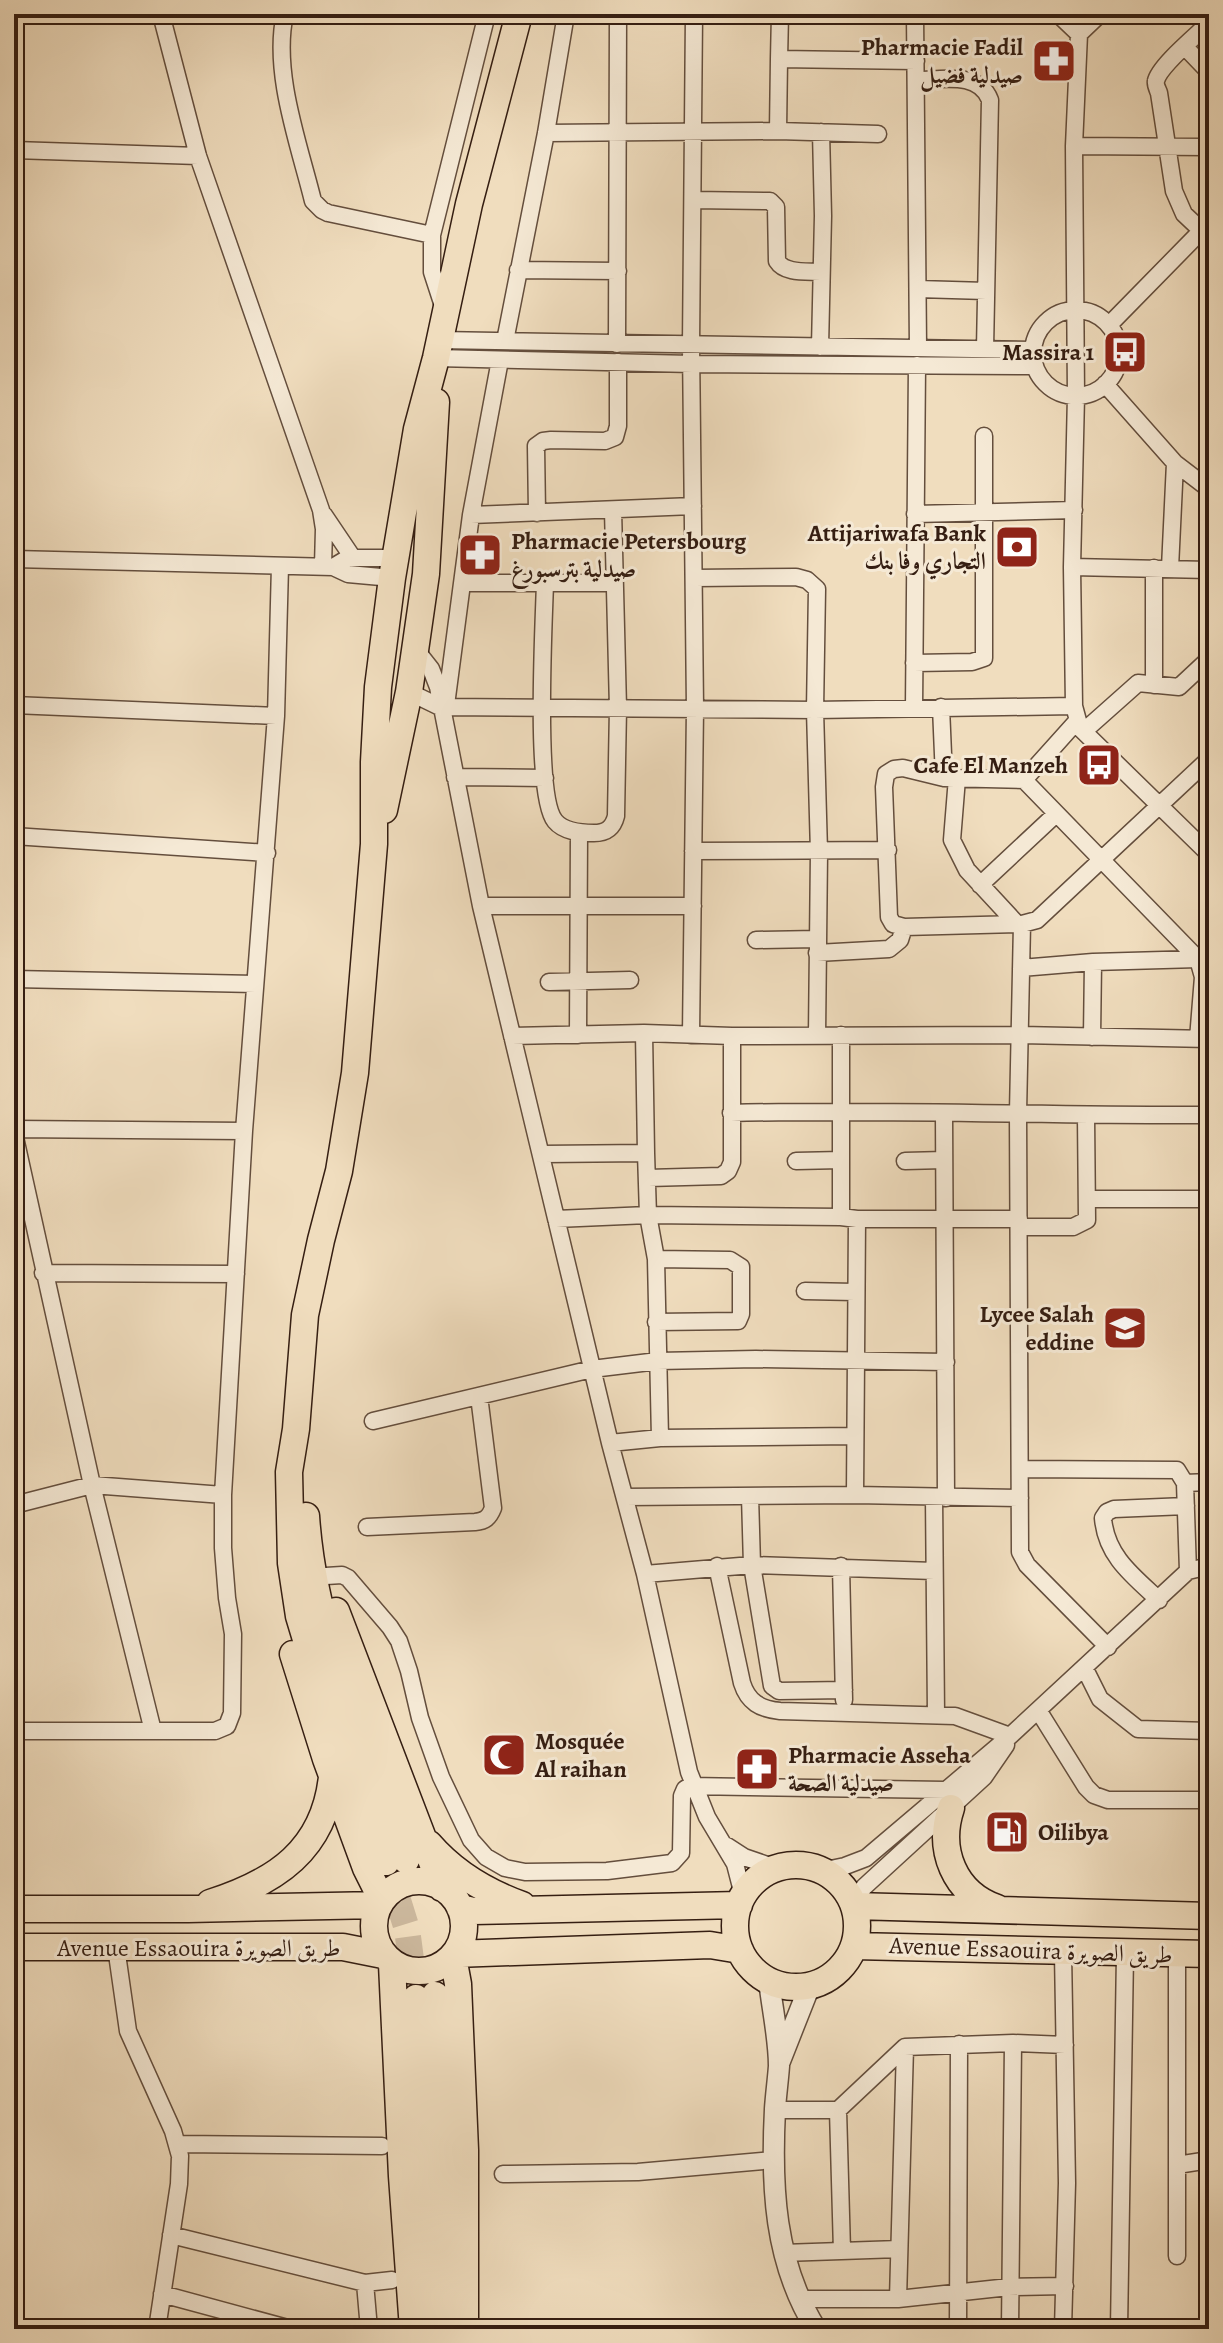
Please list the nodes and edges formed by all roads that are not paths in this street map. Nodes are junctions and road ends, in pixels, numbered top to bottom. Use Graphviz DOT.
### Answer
graph roads {
  1 [pos="161,14"];
  2 [pos="285,14"];
  3 [pos="487,14"];
  4 [pos="519,14"];
  5 [pos="566,14"];
  6 [pos="618,14"];
  7 [pos="694,14"];
  8 [pos="780,14"];
  9 [pos="915,14"];
  10 [pos="1058,14"];
  11 [pos="1100,14"];
  12 [pos="1209,23"];
  13 [pos="1079,34"];
  14 [pos="1185,47"];
  15 [pos="779,59"];
  16 [pos="916,61"];
  17 [pos="1209,72"];
  18 [pos="917,80"];
  19 [pos="778,131"];
  20 [pos="693,132"];
  21 [pos="821,132"];
  22 [pos="546,133"];
  23 [pos="619,133"];
  24 [pos="878,134"];
  25 [pos="1074,146"];
  26 [pos="1168,147"];
  27 [pos="1209,147"];
  28 [pos="14,150"];
  29 [pos="198,156"];
  30 [pos="693,200"];
  31 [pos="1205,227"];
  32 [pos="432,235"];
  33 [pos="518,270"];
  34 [pos="618,271"];
  35 [pos="821,272"];
  36 [pos="918,289"];
  37 [pos="986,291"];
  38 [pos="1075,310"];
  39 [pos="445,313"];
  40 [pos="1109,325"];
  41 [pos="505,341"];
  42 [pos="617,344"];
  43 [pos="691,346"];
  44 [pos="820,347"];
  45 [pos="918,347"];
  46 [pos="438,349"];
  47 [pos="985,349"];
  48 [pos="1034,358"];
  49 [pos="500,360"];
  50 [pos="618,362"];
  51 [pos="692,364"];
  52 [pos="917,365"];
  53 [pos="1105,384"];
  54 [pos="1076,396"];
  55 [pos="984,436"];
  56 [pos="1175,463"];
  57 [pos="1209,489"];
  58 [pos="693,506"];
  59 [pos="321,510"];
  60 [pos="613,510"];
  61 [pos="1074,510"];
  62 [pos="984,512"];
  63 [pos="537,513"];
  64 [pos="915,514"];
  65 [pos="471,515"];
  66 [pos="353,558"];
  67 [pos="14,559"];
  68 [pos="428,562"];
  69 [pos="394,563"];
  70 [pos="280,566"];
  71 [pos="328,566"];
  72 [pos="1072,567"];
  73 [pos="1162,568"];
  74 [pos="1209,570"];
  75 [pos="695,578"];
  76 [pos="545,582"];
  77 [pos="462,583"];
  78 [pos="614,583"];
  79 [pos="416,650"];
  80 [pos="1209,659"];
  81 [pos="914,663"];
  82 [pos="1154,685"];
  83 [pos="378,687"];
  84 [pos="409,692"];
  85 [pos="14,705"];
  86 [pos="443,707"];
  87 [pos="542,707"];
  88 [pos="941,707"];
  89 [pos="618,708"];
  90 [pos="695,708"];
  91 [pos="914,708"];
  92 [pos="815,710"];
  93 [pos="276,716"];
  94 [pos="1078,720"];
  95 [pos="1209,759"];
  96 [pos="455,777"];
  97 [pos="545,778"];
  98 [pos="950,778"];
  99 [pos="1024,780"];
  100 [pos="1161,806"];
  101 [pos="1056,814"];
  102 [pos="579,833"];
  103 [pos="14,836"];
  104 [pos="374,844"];
  105 [pos="888,850"];
  106 [pos="693,851"];
  107 [pos="819,852"];
  108 [pos="267,853"];
  109 [pos="1209,854"];
  110 [pos="1104,860"];
  111 [pos="980,885"];
  112 [pos="481,906"];
  113 [pos="579,906"];
  114 [pos="693,906"];
  115 [pos="1020,924"];
  116 [pos="904,927"];
  117 [pos="756,940"];
  118 [pos="817,946"];
  119 [pos="1198,959"];
  120 [pos="1093,962"];
  121 [pos="1021,968"];
  122 [pos="14,979"];
  123 [pos="630,980"];
  124 [pos="578,981"];
  125 [pos="549,982"];
  126 [pos="1206,983"];
  127 [pos="255,984"];
  128 [pos="644,1033"];
  129 [pos="578,1035"];
  130 [pos="691,1035"];
  131 [pos="841,1035"];
  132 [pos="1021,1035"];
  133 [pos="512,1036"];
  134 [pos="732,1036"];
  135 [pos="817,1036"];
  136 [pos="1092,1037"];
  137 [pos="1203,1039"];
  138 [pos="841,1110"];
  139 [pos="731,1113"];
  140 [pos="1018,1113"];
  141 [pos="944,1114"];
  142 [pos="1209,1115"];
  143 [pos="1086,1116"];
  144 [pos="14,1131"];
  145 [pos="244,1131"];
  146 [pos="646,1153"];
  147 [pos="543,1154"];
  148 [pos="841,1160"];
  149 [pos="944,1160"];
  150 [pos="796,1161"];
  151 [pos="905,1161"];
  152 [pos="648,1178"];
  153 [pos="1089,1199"];
  154 [pos="1209,1199"];
  155 [pos="648,1215"];
  156 [pos="849,1218"];
  157 [pos="556,1219"];
  158 [pos="945,1219"];
  159 [pos="1019,1223"];
  160 [pos="656,1259"];
  161 [pos="43,1273"];
  162 [pos="236,1274"];
  163 [pos="805,1291"];
  164 [pos="855,1292"];
  165 [pos="656,1322"];
  166 [pos="658,1361"];
  167 [pos="854,1361"];
  168 [pos="946,1362"];
  169 [pos="592,1369"];
  170 [pos="479,1396"];
  171 [pos="373,1421"];
  172 [pos="854,1436"];
  173 [pos="660,1438"];
  174 [pos="610,1443"];
  175 [pos="1021,1469"];
  176 [pos="1209,1482"];
  177 [pos="1185,1483"];
  178 [pos="92,1485"];
  179 [pos="223,1495"];
  180 [pos="855,1495"];
  181 [pos="750,1496"];
  182 [pos="625,1497"];
  183 [pos="940,1497"];
  184 [pos="1020,1498"];
  185 [pos="14,1505"];
  186 [pos="1186,1506"];
  187 [pos="367,1527"];
  188 [pos="298,1536"];
  189 [pos="752,1565"];
  190 [pos="717,1566"];
  191 [pos="841,1566"];
  192 [pos="1209,1566"];
  193 [pos="934,1571"];
  194 [pos="1188,1571"];
  195 [pos="645,1574"];
  196 [pos="326,1576"];
  197 [pos="1159,1600"];
  198 [pos="1108,1647"];
  199 [pos="1085,1669"];
  200 [pos="844,1690"];
  201 [pos="1038,1710"];
  202 [pos="845,1711"];
  203 [pos="936,1715"];
  204 [pos="14,1731"];
  205 [pos="153,1731"];
  206 [pos="1209,1731"];
  207 [pos="1010,1736"];
  208 [pos="332,1777"];
  209 [pos="693,1786"];
  210 [pos="948,1799"];
  211 [pos="1209,1800"];
  212 [pos="420,1833"];
  213 [pos="726,1845"];
  214 [pos="396,1861"];
  215 [pos="776,1868"];
  216 [pos="821,1871"];
  217 [pos="442,1888"];
  218 [pos="741,1900"];
  219 [pos="380,1902"];
  220 [pos="854,1904"];
  221 [pos="460,1908"];
  222 [pos="14,1909"];
  223 [pos="188,1909"];
  224 [pos="541,1910"];
  225 [pos="1001,1910"];
  226 [pos="1209,1916"];
  227 [pos="854,1946"];
  228 [pos="14,1947"];
  229 [pos="116,1947"];
  230 [pos="740,1950"];
  231 [pos="1063,1953"];
  232 [pos="1125,1954"];
  233 [pos="1177,1954"];
  234 [pos="1209,1954"];
  235 [pos="454,1955"];
  236 [pos="388,1959"];
  237 [pos="769,1980"];
  238 [pos="810,1985"];
  239 [pos="1013,2043"];
  240 [pos="959,2044"];
  241 [pos="1065,2045"];
  242 [pos="905,2047"];
  243 [pos="779,2064"];
  244 [pos="775,2110"];
  245 [pos="838,2110"];
  246 [pos="178,2144"];
  247 [pos="382,2146"];
  248 [pos="774,2160"];
  249 [pos="1209,2160"];
  250 [pos="1177,2165"];
  251 [pos="503,2174"];
  252 [pos="171,2235"];
  253 [pos="899,2249"];
  254 [pos="842,2251"];
  255 [pos="783,2253"];
  256 [pos="1177,2256"];
  257 [pos="392,2280"];
  258 [pos="365,2283"];
  259 [pos="1065,2286"];
  260 [pos="1009,2287"];
  261 [pos="958,2293"];
  262 [pos="162,2294"];
  263 [pos="799,2299"];
  264 [pos="898,2299"];
  265 [pos="157,2329"];
  266 [pos="291,2329"];
  267 [pos="369,2329"];
  268 [pos="413,2329"];
  269 [pos="429,2329"];
  270 [pos="448,2329"];
  271 [pos="465,2329"];
  272 [pos="816,2329"];
  273 [pos="958,2329"];
  274 [pos="1010,2329"];
  275 [pos="1063,2329"];
  276 [pos="1119,2329"];
  1 -- 29 [label="street"];
  2 -- 32 [label="street"];
  3 -- 32 [label="street"];
  4 -- 39 [label="main road"];
  5 -- 22 [label="street"];
  6 -- 23 [label="street"];
  7 -- 20 [label="street"];
  8 -- 15 [label="street"];
  9 -- 16 [label="street"];
  10 -- 13 [label="street"];
  11 -- 13 [label="street"];
  12 -- 14 [label="street"];
  13 -- 25 [label="street"];
  14 -- 17 [label="street"];
  14 -- 26 [label="street"];
  15 -- 16 [label="street"];
  15 -- 19 [label="street"];
  16 -- 18 [label="street"];
  18 -- 36 [label="street"];
  18 -- 37 [label="street"];
  19 -- 20 [label="street"];
  19 -- 21 [label="street"];
  20 -- 23 [label="street"];
  20 -- 30 [label="street"];
  21 -- 24 [label="street"];
  21 -- 35 [label="street"];
  22 -- 23 [label="street"];
  22 -- 33 [label="street"];
  23 -- 34 [label="street"];
  25 -- 26 [label="street"];
  25 -- 38 [label="street"];
  26 -- 27 [label="street"];
  26 -- 31 [label="street"];
  28 -- 29 [label="street"];
  29 -- 59 [label="street"];
  30 -- 35 [label="street"];
  30 -- 43 [label="street"];
  31 -- 40 [label="street"];
  32 -- 39 [label="street"];
  33 -- 34 [label="street"];
  33 -- 41 [label="street"];
  34 -- 42 [label="street"];
  35 -- 44 [label="street"];
  36 -- 37 [label="street"];
  36 -- 45 [label="street"];
  37 -- 47 [label="street"];
  38 -- 40 [label="street"];
  38 -- 48 [label="street"];
  38 -- 54 [label="street"];
  39 -- 46 [label="main road"];
  40 -- 53 [label="street"];
  41 -- 42 [label="street"];
  41 -- 46 [label="street"];
  42 -- 43 [label="street"];
  43 -- 44 [label="street"];
  43 -- 51 [label="street"];
  44 -- 45 [label="street"];
  45 -- 47 [label="street"];
  46 -- 49 [label="street"];
  46 -- 68 [label="main road"];
  46 -- 69 [label="main road"];
  47 -- 48 [label="street"];
  48 -- 52 [label="street"];
  48 -- 54 [label="street"];
  49 -- 50 [label="street"];
  49 -- 65 [label="street"];
  50 -- 51 [label="street"];
  50 -- 63 [label="street"];
  51 -- 52 [label="street"];
  51 -- 58 [label="street"];
  52 -- 64 [label="street"];
  53 -- 54 [label="street"];
  53 -- 56 [label="street"];
  54 -- 61 [label="street"];
  55 -- 62 [label="street"];
  56 -- 57 [label="street"];
  56 -- 73 [label="street"];
  58 -- 60 [label="street"];
  58 -- 75 [label="street"];
  59 -- 66 [label="street"];
  59 -- 71 [label="street"];
  60 -- 63 [label="street"];
  60 -- 78 [label="street"];
  61 -- 62 [label="street"];
  61 -- 72 [label="street"];
  62 -- 64 [label="street"];
  62 -- 81 [label="street"];
  63 -- 65 [label="street"];
  64 -- 81 [label="street"];
  65 -- 77 [label="street"];
  66 -- 69 [label="street"];
  66 -- 71 [label="street"];
  67 -- 70 [label="street"];
  68 -- 69 [label="main road"];
  68 -- 79 [label="main road"];
  69 -- 71 [label="street"];
  69 -- 83 [label="main road"];
  70 -- 71 [label="street"];
  70 -- 93 [label="street"];
  72 -- 73 [label="street"];
  72 -- 94 [label="street"];
  73 -- 74 [label="street"];
  73 -- 82 [label="street"];
  75 -- 90 [label="street"];
  75 -- 92 [label="street"];
  76 -- 77 [label="street"];
  76 -- 78 [label="street"];
  76 -- 87 [label="street"];
  77 -- 86 [label="street"];
  78 -- 89 [label="street"];
  79 -- 84 [label="main road"];
  79 -- 86 [label="street"];
  80 -- 82 [label="street"];
  81 -- 91 [label="street"];
  82 -- 94 [label="street"];
  83 -- 84 [label="main road"];
  83 -- 104 [label="main road"];
  84 -- 86 [label="street"];
  84 -- 104 [label="main road"];
  85 -- 93 [label="street"];
  86 -- 87 [label="street"];
  86 -- 96 [label="street"];
  87 -- 89 [label="street"];
  87 -- 97 [label="street"];
  88 -- 91 [label="street"];
  88 -- 94 [label="street"];
  88 -- 98 [label="street"];
  89 -- 90 [label="street"];
  89 -- 102 [label="street"];
  90 -- 92 [label="street"];
  90 -- 106 [label="street"];
  91 -- 92 [label="street"];
  92 -- 107 [label="street"];
  93 -- 108 [label="street"];
  94 -- 99 [label="street"];
  94 -- 100 [label="street"];
  95 -- 100 [label="street"];
  96 -- 97 [label="street"];
  96 -- 112 [label="street"];
  97 -- 102 [label="street"];
  98 -- 99 [label="street"];
  98 -- 105 [label="street"];
  98 -- 111 [label="street"];
  99 -- 101 [label="street"];
  100 -- 109 [label="street"];
  100 -- 110 [label="street"];
  101 -- 110 [label="street"];
  101 -- 111 [label="street"];
  102 -- 113 [label="street"];
  103 -- 108 [label="street"];
  104 -- 188 [label="main road"];
  105 -- 107 [label="street"];
  105 -- 116 [label="street"];
  106 -- 107 [label="street"];
  106 -- 114 [label="street"];
  107 -- 118 [label="street"];
  108 -- 127 [label="street"];
  110 -- 115 [label="street"];
  110 -- 119 [label="street"];
  111 -- 115 [label="street"];
  112 -- 113 [label="street"];
  112 -- 133 [label="street"];
  113 -- 114 [label="street"];
  113 -- 124 [label="street"];
  114 -- 130 [label="street"];
  115 -- 116 [label="street"];
  115 -- 121 [label="street"];
  116 -- 118 [label="street"];
  117 -- 118 [label="street"];
  118 -- 135 [label="street"];
  119 -- 120 [label="street"];
  119 -- 126 [label="street"];
  120 -- 121 [label="street"];
  120 -- 136 [label="street"];
  121 -- 132 [label="street"];
  122 -- 127 [label="street"];
  123 -- 124 [label="street"];
  124 -- 125 [label="street"];
  124 -- 129 [label="street"];
  126 -- 137 [label="street"];
  127 -- 145 [label="street"];
  128 -- 129 [label="street"];
  128 -- 130 [label="street"];
  128 -- 146 [label="street"];
  129 -- 133 [label="street"];
  130 -- 134 [label="street"];
  131 -- 132 [label="street"];
  131 -- 135 [label="street"];
  131 -- 138 [label="street"];
  132 -- 136 [label="street"];
  132 -- 140 [label="street"];
  133 -- 147 [label="street"];
  134 -- 135 [label="street"];
  134 -- 139 [label="street"];
  136 -- 137 [label="street"];
  138 -- 139 [label="street"];
  138 -- 141 [label="street"];
  138 -- 148 [label="street"];
  139 -- 152 [label="street"];
  140 -- 141 [label="street"];
  140 -- 143 [label="street"];
  140 -- 159 [label="street"];
  141 -- 149 [label="street"];
  142 -- 143 [label="street"];
  143 -- 153 [label="street"];
  144 -- 145 [label="street"];
  144 -- 161 [label="street"];
  145 -- 162 [label="street"];
  146 -- 147 [label="street"];
  146 -- 152 [label="street"];
  147 -- 157 [label="street"];
  148 -- 150 [label="street"];
  148 -- 156 [label="street"];
  149 -- 151 [label="street"];
  149 -- 158 [label="street"];
  152 -- 155 [label="street"];
  153 -- 154 [label="street"];
  153 -- 159 [label="street"];
  155 -- 156 [label="street"];
  155 -- 157 [label="street"];
  155 -- 160 [label="street"];
  156 -- 158 [label="street"];
  156 -- 164 [label="street"];
  157 -- 169 [label="street"];
  158 -- 159 [label="street"];
  158 -- 168 [label="street"];
  159 -- 175 [label="street"];
  160 -- 165 [label="street"];
  160 -- 165 [label="street"];
  161 -- 162 [label="street"];
  161 -- 178 [label="street"];
  162 -- 179 [label="street"];
  163 -- 164 [label="street"];
  164 -- 167 [label="street"];
  165 -- 166 [label="street"];
  166 -- 167 [label="street"];
  166 -- 169 [label="street"];
  166 -- 173 [label="street"];
  167 -- 168 [label="street"];
  167 -- 172 [label="street"];
  168 -- 183 [label="street"];
  169 -- 170 [label="street"];
  169 -- 174 [label="street"];
  170 -- 171 [label="street"];
  170 -- 187 [label="street"];
  172 -- 173 [label="street"];
  172 -- 180 [label="street"];
  173 -- 174 [label="street"];
  174 -- 182 [label="street"];
  175 -- 177 [label="street"];
  175 -- 184 [label="street"];
  176 -- 177 [label="street"];
  177 -- 186 [label="street"];
  178 -- 179 [label="street"];
  178 -- 185 [label="street"];
  178 -- 205 [label="street"];
  179 -- 205 [label="street"];
  180 -- 181 [label="street"];
  180 -- 183 [label="street"];
  181 -- 182 [label="street"];
  181 -- 189 [label="street"];
  182 -- 195 [label="street"];
  183 -- 184 [label="street"];
  183 -- 193 [label="street"];
  184 -- 198 [label="street"];
  186 -- 194 [label="street"];
  186 -- 197 [label="street"];
  188 -- 196 [label="main road"];
  188 -- 208 [label="main road"];
  188 -- 214 [label="main road"];
  189 -- 190 [label="street"];
  189 -- 191 [label="street"];
  189 -- 200 [label="street"];
  190 -- 195 [label="street"];
  190 -- 202 [label="street"];
  191 -- 193 [label="street"];
  191 -- 200 [label="street"];
  192 -- 194 [label="street"];
  193 -- 203 [label="street"];
  194 -- 197 [label="street"];
  195 -- 209 [label="street"];
  196 -- 209 [label="street"];
  196 -- 212 [label="main road"];
  197 -- 198 [label="street"];
  198 -- 199 [label="street"];
  199 -- 201 [label="street"];
  199 -- 206 [label="street"];
  200 -- 202 [label="street"];
  201 -- 207 [label="street"];
  201 -- 211 [label="street"];
  202 -- 203 [label="street"];
  203 -- 207 [label="street"];
  204 -- 205 [label="street"];
  207 -- 210 [label="street"];
  208 -- 219 [label="main road"];
  208 -- 223 [label="main road"];
  209 -- 210 [label="street"];
  209 -- 213 [label="street"];
  210 -- 216 [label="street"];
  210 -- 220 [label="street"];
  210 -- 225 [label="main road"];
  212 -- 217 [label="main road"];
  212 -- 224 [label="main road"];
  213 -- 215 [label="street"];
  213 -- 218 [label="street"];
  215 -- 216 [label="main road"];
  215 -- 218 [label="main road"];
  216 -- 220 [label="main road"];
  217 -- 219 [label="main road"];
  217 -- 221 [label="main road"];
  218 -- 224 [label="main road"];
  218 -- 230 [label="main road"];
  219 -- 223 [label="main road, Avenue Essaouira طريق الصويرة"];
  219 -- 236 [label="main road"];
  220 -- 225 [label="main road, Avenue Essaouira طريق الصويرة"];
  220 -- 227 [label="main road"];
  221 -- 224 [label="main road"];
  221 -- 235 [label="main road"];
  222 -- 223 [label="main road, Avenue Essaouira طريق الصويرة"];
  225 -- 226 [label="main road, Avenue Essaouira طريق الصويرة"];
  227 -- 231 [label="main road, Avenue Essaouira طريق الصويرة"];
  227 -- 238 [label="main road"];
  228 -- 229 [label="main road, Avenue Essaouira طريق الصويرة"];
  229 -- 236 [label="main road, Avenue Essaouira طريق الصويرة"];
  229 -- 246 [label="street"];
  230 -- 235 [label="main road"];
  230 -- 237 [label="main road"];
  231 -- 232 [label="main road, Avenue Essaouira طريق الصويرة"];
  231 -- 241 [label="street"];
  232 -- 233 [label="main road, Avenue Essaouira طريق الصويرة"];
  232 -- 276 [label="street"];
  233 -- 234 [label="main road, Avenue Essaouira طريق الصويرة"];
  233 -- 250 [label="street"];
  235 -- 236 [label="main road"];
  235 -- 271 [label="main road"];
  236 -- 268 [label="main road"];
  237 -- 238 [label="main road"];
  237 -- 243 [label="street"];
  238 -- 243 [label="street"];
  239 -- 240 [label="street"];
  239 -- 241 [label="street"];
  239 -- 260 [label="street"];
  240 -- 242 [label="street"];
  240 -- 261 [label="street"];
  241 -- 259 [label="street"];
  242 -- 245 [label="street"];
  242 -- 253 [label="street"];
  243 -- 244 [label="street"];
  244 -- 245 [label="street"];
  244 -- 248 [label="street"];
  245 -- 254 [label="street"];
  246 -- 247 [label="street"];
  246 -- 252 [label="street"];
  248 -- 251 [label="street"];
  248 -- 255 [label="street"];
  249 -- 250 [label="street"];
  250 -- 256 [label="street"];
  252 -- 258 [label="street"];
  252 -- 262 [label="street"];
  253 -- 254 [label="street"];
  253 -- 264 [label="street"];
  254 -- 255 [label="street"];
  255 -- 263 [label="street"];
  257 -- 258 [label="street"];
  258 -- 267 [label="street"];
  259 -- 260 [label="street"];
  259 -- 275 [label="street"];
  260 -- 261 [label="street"];
  260 -- 274 [label="street"];
  261 -- 264 [label="street"];
  261 -- 273 [label="street"];
  262 -- 265 [label="street"];
  262 -- 266 [label="street"];
  263 -- 264 [label="street"];
  263 -- 272 [label="street"];
  269 -- 270 [label="main road"];
}
